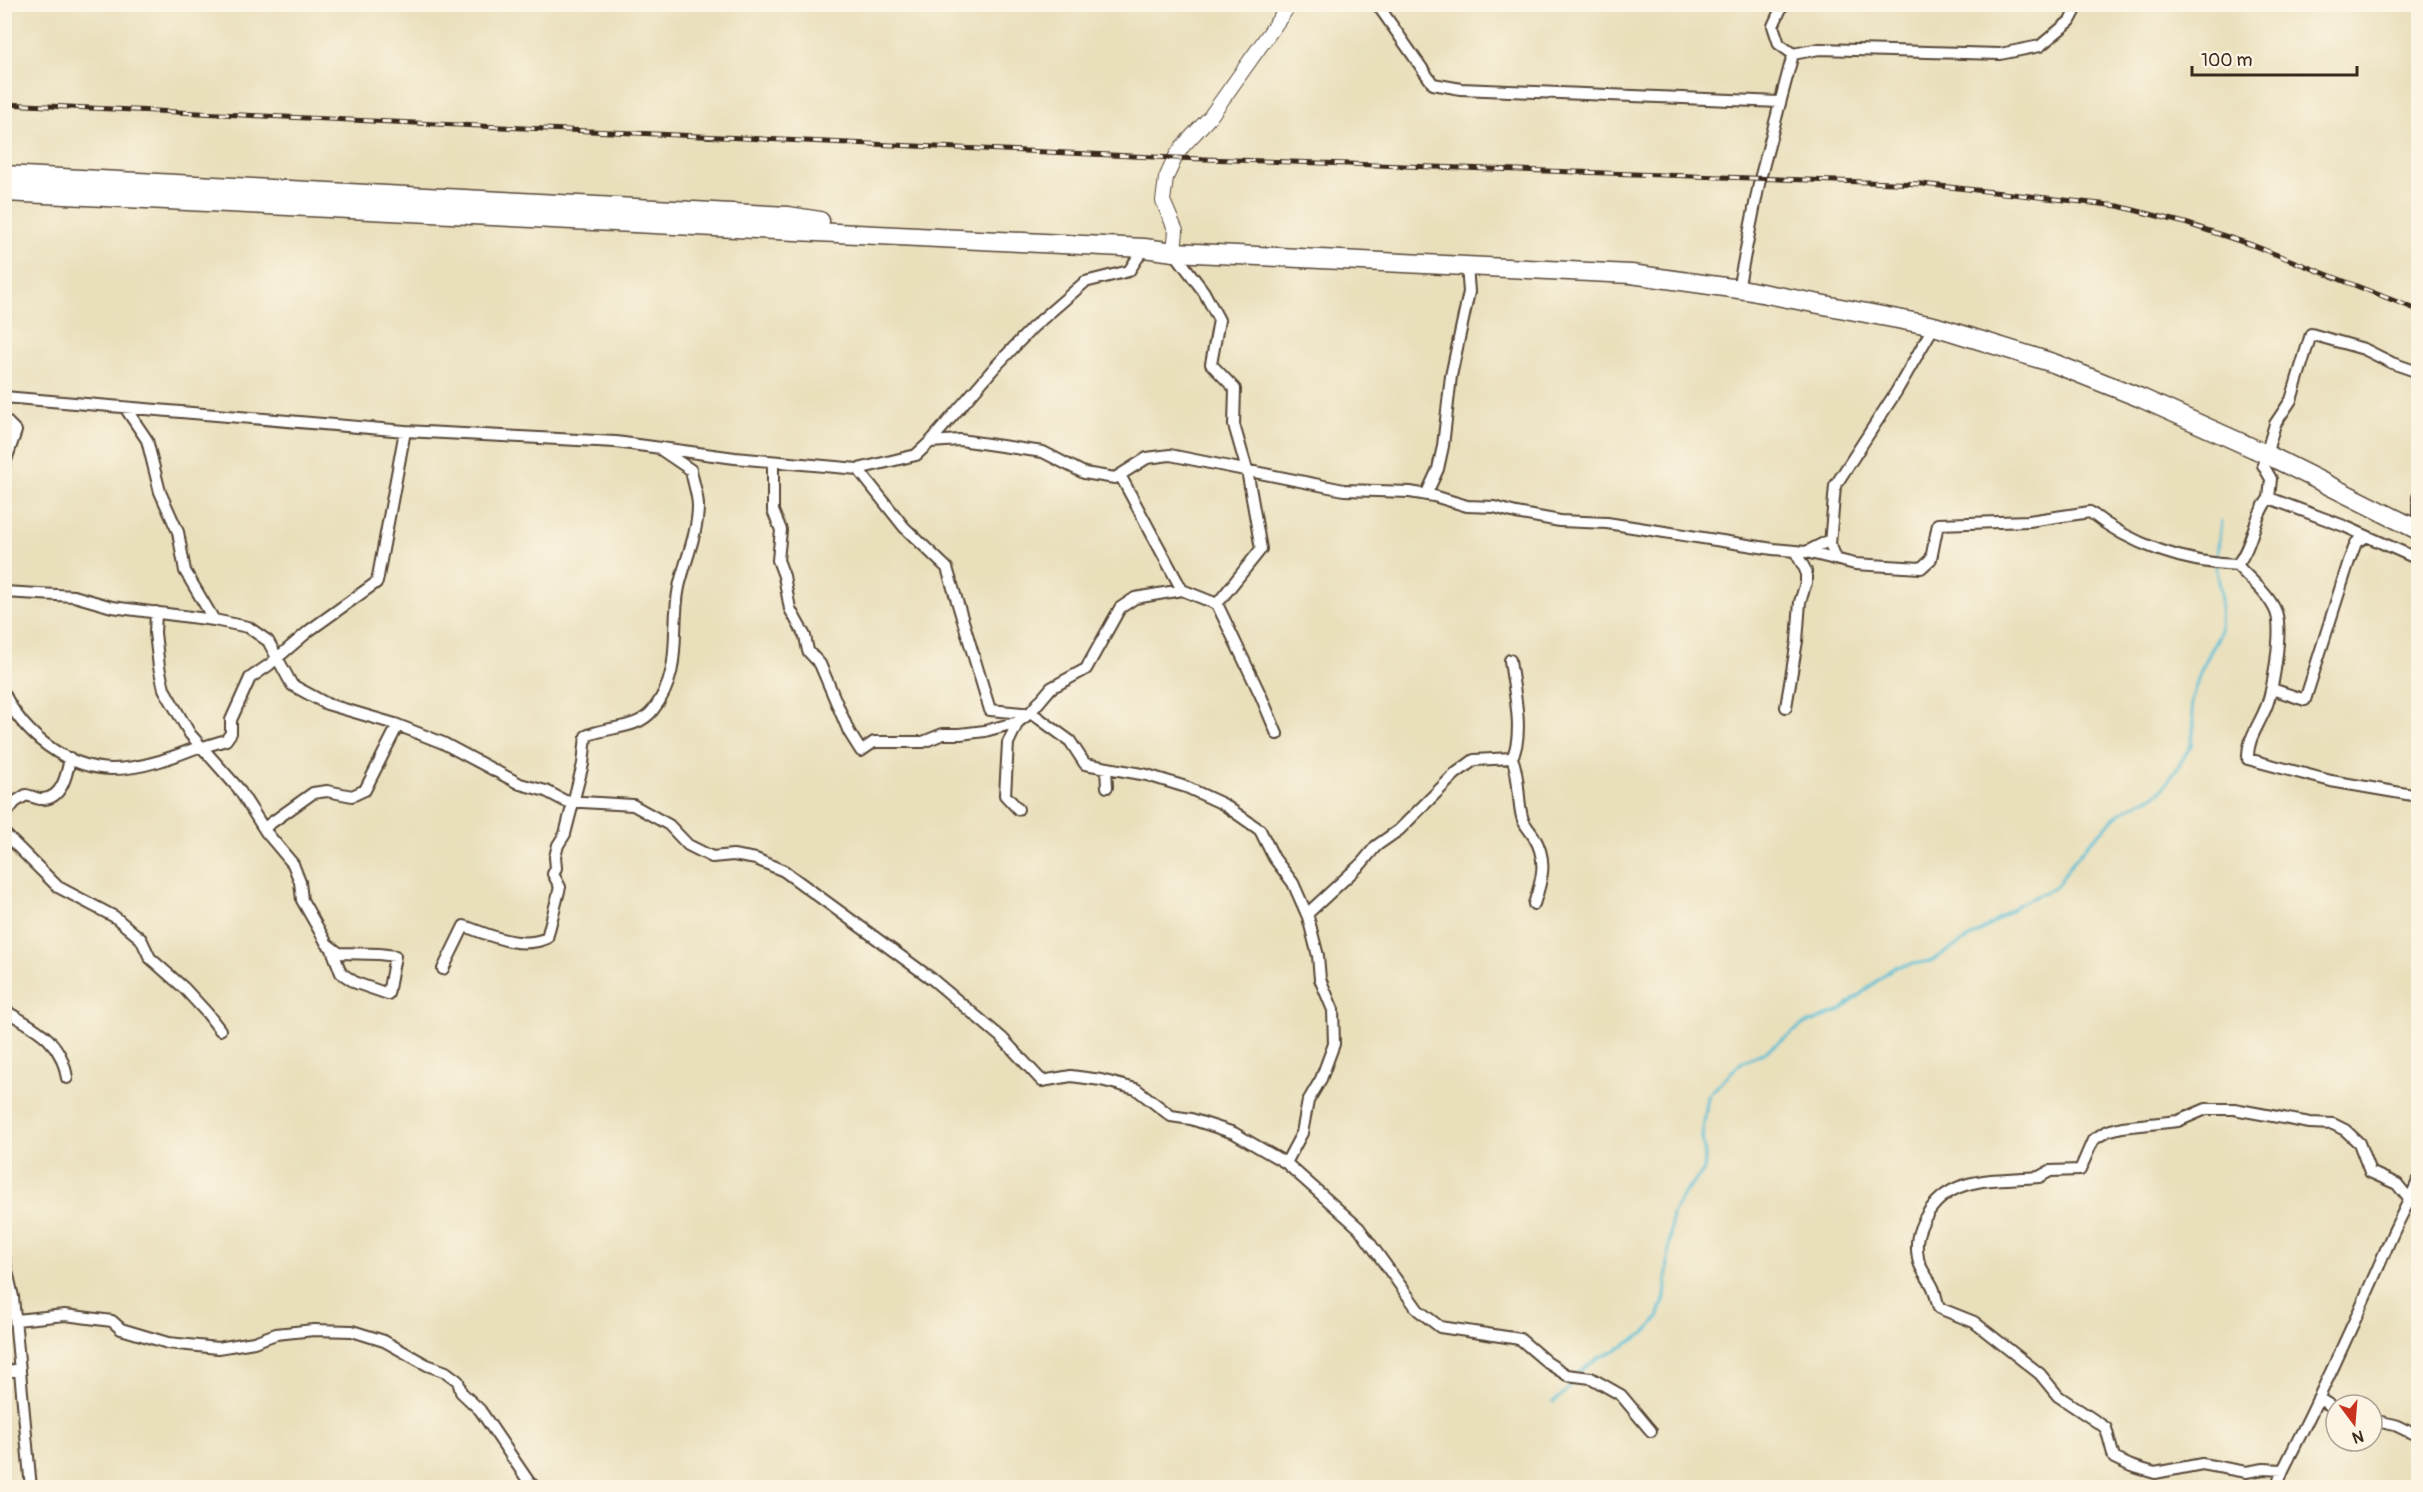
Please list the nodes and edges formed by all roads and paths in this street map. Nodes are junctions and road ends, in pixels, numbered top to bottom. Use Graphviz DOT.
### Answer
graph roads {
  1 [pos="6,4"];
  2 [pos="1290,4"];
  3 [pos="1377,4"];
  4 [pos="1783,4"];
  5 [pos="2079,4"];
  6 [pos="4,9"];
  7 [pos="1792,54"];
  8 [pos="1780,102"];
  9 [pos="4,175"];
  10 [pos="4,192"];
  11 [pos="948,237"];
  12 [pos="1144,248"];
  13 [pos="1174,252"];
  14 [pos="1467,266"];
  15 [pos="1738,289"];
  16 [pos="1934,326"];
  17 [pos="2418,372"];
  18 [pos="4,398"];
  19 [pos="126,409"];
  20 [pos="4,419"];
  21 [pos="405,431"];
  22 [pos="930,442"];
  23 [pos="659,448"];
  24 [pos="2266,454"];
  25 [pos="773,462"];
  26 [pos="4,465"];
  27 [pos="858,469"];
  28 [pos="1247,470"];
  29 [pos="1120,475"];
  30 [pos="1426,495"];
  31 [pos="2418,496"];
  32 [pos="2268,498"];
  33 [pos="2418,514"];
  34 [pos="2418,530"];
  35 [pos="2365,537"];
  36 [pos="1830,540"];
  37 [pos="1800,551"];
  38 [pos="1836,558"];
  39 [pos="2418,559"];
  40 [pos="2237,566"];
  41 [pos="1182,590"];
  42 [pos="4,592"];
  43 [pos="1217,604"];
  44 [pos="156,612"];
  45 [pos="214,620"];
  46 [pos="276,657"];
  47 [pos="1510,660"];
  48 [pos="2272,689"];
  49 [pos="4,693"];
  50 [pos="1786,706"];
  51 [pos="1029,714"];
  52 [pos="1018,722"];
  53 [pos="398,725"];
  54 [pos="1276,734"];
  55 [pos="202,747"];
  56 [pos="70,758"];
  57 [pos="1512,758"];
  58 [pos="1106,768"];
  59 [pos="1107,787"];
  60 [pos="2418,796"];
  61 [pos="572,801"];
  62 [pos="1018,809"];
  63 [pos="4,816"];
  64 [pos="264,828"];
  65 [pos="4,833"];
  66 [pos="1534,904"];
  67 [pos="1307,914"];
  68 [pos="331,947"];
  69 [pos="443,969"];
  70 [pos="4,1010"];
  71 [pos="220,1030"];
  72 [pos="67,1078"];
  73 [pos="1286,1163"];
  74 [pos="2418,1181"];
  75 [pos="2410,1200"];
  76 [pos="4,1258"];
  77 [pos="16,1320"];
  78 [pos="20,1369"];
  79 [pos="4,1372"];
  80 [pos="2318,1398"];
  81 [pos="2324,1401"];
  82 [pos="2384,1423"];
  83 [pos="1650,1431"];
  84 [pos="2418,1436"];
  85 [pos="2283,1470"];
  86 [pos="31,1488"];
  87 [pos="537,1488"];
  88 [pos="2276,1488"];
  1 -- 6 [label="street"];
  2 -- 13 [label="street"];
  3 -- 8 [label="street"];
  4 -- 7 [label="street"];
  5 -- 7 [label="street"];
  7 -- 8 [label="street"];
  8 -- 15 [label="street"];
  9 -- 11 [label="highway"];
  10 -- 11 [label="highway"];
  11 -- 12 [label="highway"];
  12 -- 13 [label="highway"];
  12 -- 22 [label="street"];
  13 -- 14 [label="highway"];
  13 -- 28 [label="street"];
  14 -- 15 [label="highway"];
  14 -- 30 [label="street"];
  15 -- 16 [label="highway"];
  16 -- 24 [label="highway"];
  16 -- 36 [label="street"];
  17 -- 24 [label="street"];
  18 -- 19 [label="street"];
  19 -- 21 [label="street"];
  19 -- 45 [label="street"];
  20 -- 26 [label="street"];
  21 -- 23 [label="street"];
  21 -- 46 [label="street"];
  22 -- 27 [label="street"];
  22 -- 29 [label="street"];
  23 -- 25 [label="street"];
  23 -- 61 [label="street"];
  24 -- 32 [label="street"];
  24 -- 34 [label="highway"];
  25 -- 27 [label="street"];
  25 -- 52 [label="street"];
  27 -- 51 [label="street"];
  28 -- 29 [label="street"];
  28 -- 30 [label="street"];
  28 -- 43 [label="street"];
  29 -- 41 [label="street"];
  30 -- 37 [label="street"];
  31 -- 33 [label="street"];
  32 -- 35 [label="street"];
  32 -- 40 [label="street"];
  35 -- 39 [label="street"];
  35 -- 48 [label="street"];
  36 -- 37 [label="street"];
  36 -- 38 [label="street"];
  37 -- 38 [label="street"];
  37 -- 50 [label="street"];
  38 -- 40 [label="street"];
  40 -- 48 [label="street"];
  41 -- 43 [label="street"];
  41 -- 51 [label="street"];
  42 -- 44 [label="street"];
  43 -- 54 [label="street"];
  44 -- 45 [label="street"];
  44 -- 55 [label="street"];
  45 -- 46 [label="street"];
  46 -- 53 [label="street"];
  46 -- 55 [label="street"];
  47 -- 57 [label="street"];
  48 -- 60 [label="street"];
  49 -- 56 [label="street"];
  51 -- 52 [label="street"];
  51 -- 58 [label="street"];
  52 -- 62 [label="street"];
  53 -- 61 [label="street"];
  53 -- 64 [label="street"];
  55 -- 56 [label="street"];
  55 -- 64 [label="street"];
  56 -- 63 [label="street"];
  57 -- 66 [label="street"];
  57 -- 67 [label="street"];
  58 -- 59 [label="street"];
  58 -- 67 [label="street"];
  61 -- 69 [label="street"];
  61 -- 73 [label="street"];
  64 -- 68 [label="street"];
  65 -- 71 [label="street"];
  67 -- 73 [label="street"];
  68 -- 68 [label="street"];
  70 -- 72 [label="street"];
  73 -- 83 [label="street"];
  74 -- 75 [label="street"];
  75 -- 80 [label="street"];
  75 -- 85 [label="street"];
  76 -- 77 [label="street"];
  77 -- 78 [label="street"];
  77 -- 87 [label="street"];
  78 -- 79 [label="street"];
  78 -- 86 [label="street"];
  80 -- 81 [label="street"];
  80 -- 85 [label="street"];
  82 -- 84 [label="street"];
  85 -- 88 [label="street"];
}
